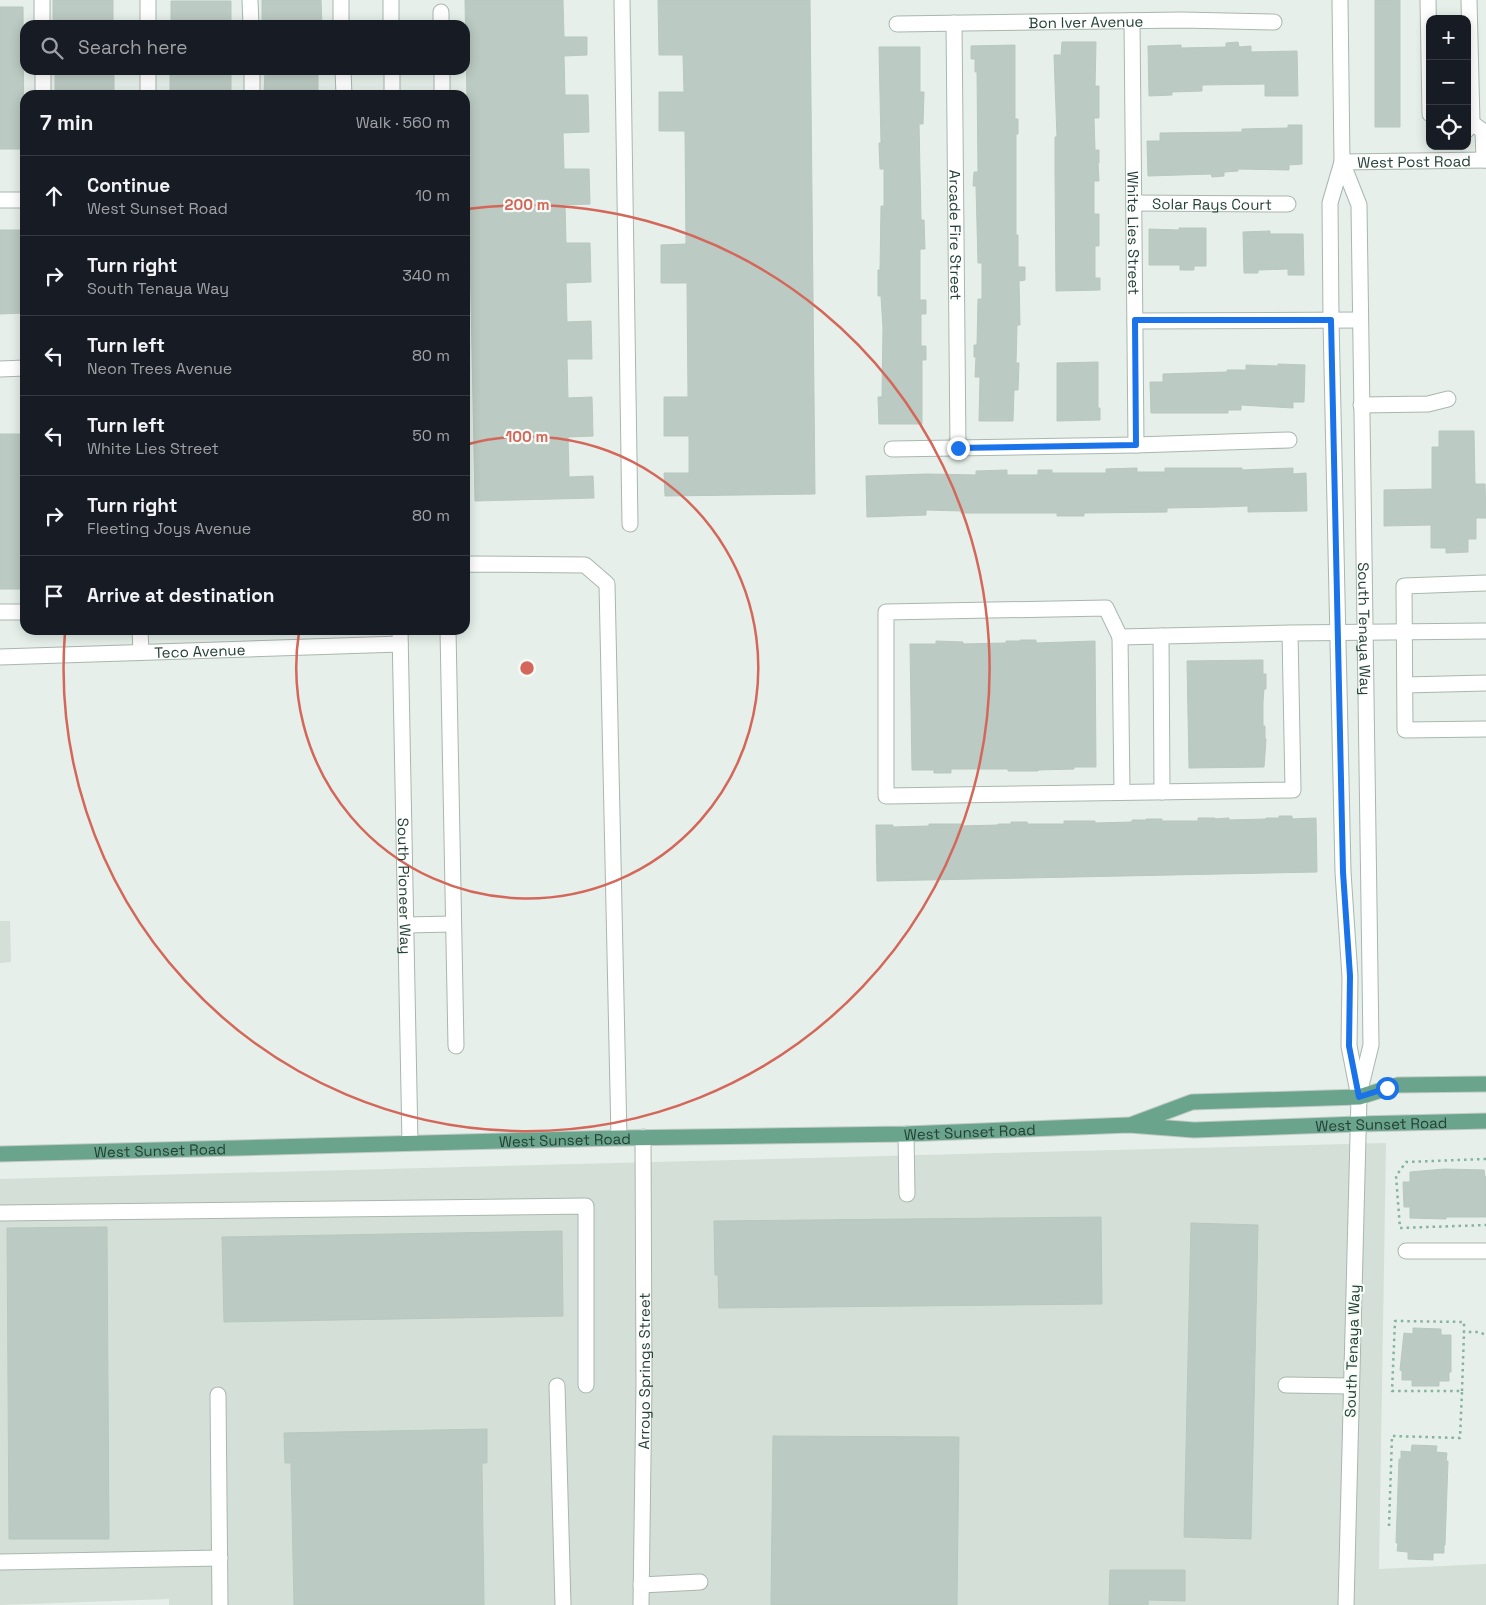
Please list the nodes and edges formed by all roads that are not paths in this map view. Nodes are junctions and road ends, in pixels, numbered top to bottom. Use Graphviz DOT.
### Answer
graph roads {
  1 [pos="42,0"];
  2 [pos="148,0"];
  3 [pos="250,0"];
  4 [pos="341,0"];
  5 [pos="391,0"];
  6 [pos="622,0"];
  7 [pos="1340,0"];
  8 [pos="1428,0"];
  9 [pos="1469,0"];
  10 [pos="42,20"];
  11 [pos="148,20"];
  12 [pos="251,20"];
  13 [pos="341,20"];
  14 [pos="391,20"];
  15 [pos="1132,21"];
  16 [pos="1274,22"];
  17 [pos="954,23"];
  18 [pos="897,24"];
  19 [pos="43,75"];
  20 [pos="148,75"];
  21 [pos="252,75"];
  22 [pos="343,75"];
  23 [pos="392,75"];
  24 [pos="442,75"];
  25 [pos="43,90"];
  26 [pos="148,90"];
  27 [pos="252,90"];
  28 [pos="344,90"];
  29 [pos="392,90"];
  30 [pos="442,90"];
  31 [pos="1430,105"];
  32 [pos="1473,118"];
  33 [pos="1465,153"];
  34 [pos="1485,160"];
  35 [pos="1342,162"];
  36 [pos="0,200"];
  37 [pos="20,200"];
  38 [pos="1134,203"];
  39 [pos="1288,204"];
  40 [pos="1135,320"];
  41 [pos="1331,320"];
  42 [pos="1360,320"];
  43 [pos="20,368"];
  44 [pos="0,369"];
  45 [pos="1448,399"];
  46 [pos="1361,405"];
  47 [pos="1289,440"];
  48 [pos="1136,445"];
  49 [pos="958,448"];
  50 [pos="892,450"];
  51 [pos="630,524"];
  52 [pos="470,564"];
  53 [pos="1486,583"];
  54 [pos="0,612"];
  55 [pos="20,612"];
  56 [pos="1486,631"];
  57 [pos="1365,632"];
  58 [pos="1404,632"];
  59 [pos="1290,633"];
  60 [pos="1338,633"];
  61 [pos="140,635"];
  62 [pos="448,635"];
  63 [pos="1161,636"];
  64 [pos="400,637"];
  65 [pos="1120,637"];
  66 [pos="141,652"];
  67 [pos="0,657"];
  68 [pos="1486,683"];
  69 [pos="1405,685"];
  70 [pos="1486,729"];
  71 [pos="1122,792"];
  72 [pos="1162,792"];
  73 [pos="453,924"];
  74 [pos="406,926"];
  75 [pos="456,1046"];
  76 [pos="1486,1084"];
  77 [pos="1359,1097"];
  78 [pos="1486,1121"];
  79 [pos="1358,1124"];
  80 [pos="1129,1126"];
  81 [pos="906,1134"];
  82 [pos="643,1137"];
  83 [pos="619,1138"];
  84 [pos="410,1144"];
  85 [pos="0,1154"];
  86 [pos="907,1194"];
  87 [pos="0,1213"];
  88 [pos="1406,1251"];
  89 [pos="1486,1251"];
  90 [pos="586,1385"];
  91 [pos="1286,1385"];
  92 [pos="557,1386"];
  93 [pos="1350,1386"];
  94 [pos="218,1395"];
  95 [pos="220,1558"];
  96 [pos="0,1562"];
  97 [pos="700,1582"];
  98 [pos="641,1585"];
  99 [pos="220,1605"];
  100 [pos="563,1605"];
  101 [pos="641,1605"];
  102 [pos="1346,1605"];
  1 -- 10 [label="street"];
  2 -- 11 [label="street"];
  3 -- 12 [label="street"];
  4 -- 13 [label="street"];
  5 -- 14 [label="street"];
  6 -- 51 [label="street"];
  7 -- 35 [label="street, South Tenaya Way"];
  8 -- 31 [label="street"];
  9 -- 32 [label="street"];
  15 -- 16 [label="street, Bon Iver Avenue"];
  15 -- 17 [label="street, Bon Iver Avenue"];
  15 -- 38 [label="street, White Lies Street"];
  17 -- 18 [label="street, Bon Iver Avenue"];
  17 -- 49 [label="street, Arcade Fire Street"];
  19 -- 25 [label="street"];
  20 -- 26 [label="street"];
  21 -- 27 [label="street"];
  22 -- 28 [label="street"];
  23 -- 29 [label="street"];
  24 -- 30 [label="street"];
  32 -- 34 [label="street"];
  33 -- 34 [label="street, West Post Road"];
  33 -- 35 [label="street, West Post Road"];
  35 -- 41 [label="street, South Tenaya Way"];
  35 -- 42 [label="street, South Tenaya Way"];
  36 -- 37 [label="street"];
  38 -- 39 [label="street, Solar Rays Court"];
  38 -- 40 [label="street, White Lies Street"];
  40 -- 41 [label="street"];
  40 -- 48 [label="street, White Lies Street"];
  41 -- 42 [label="street"];
  41 -- 60 [label="street, South Tenaya Way"];
  42 -- 46 [label="street, South Tenaya Way"];
  43 -- 44 [label="street"];
  45 -- 46 [label="street"];
  46 -- 57 [label="street, South Tenaya Way"];
  47 -- 48 [label="street"];
  48 -- 49 [label="street"];
  49 -- 50 [label="street"];
  52 -- 83 [label="street"];
  53 -- 58 [label="street"];
  54 -- 55 [label="street"];
  56 -- 58 [label="street"];
  57 -- 58 [label="street"];
  57 -- 60 [label="street"];
  57 -- 77 [label="street, South Tenaya Way"];
  58 -- 69 [label="street"];
  59 -- 60 [label="street"];
  59 -- 63 [label="street"];
  59 -- 72 [label="street"];
  60 -- 77 [label="street, South Tenaya Way"];
  61 -- 66 [label="street"];
  62 -- 73 [label="street"];
  63 -- 65 [label="street"];
  63 -- 72 [label="street"];
  64 -- 66 [label="street, Teco Avenue"];
  64 -- 74 [label="street, South Pioneer Way"];
  65 -- 71 [label="street"];
  65 -- 71 [label="street"];
  66 -- 67 [label="street, Teco Avenue"];
  68 -- 69 [label="street"];
  69 -- 70 [label="street"];
  71 -- 72 [label="street"];
  73 -- 74 [label="street"];
  73 -- 75 [label="street"];
  74 -- 84 [label="street, South Pioneer Way"];
  76 -- 77 [label="main road, West Sunset Road"];
  77 -- 79 [label="street, South Tenaya Way"];
  77 -- 80 [label="main road, West Sunset Road"];
  78 -- 79 [label="main road, West Sunset Road"];
  79 -- 80 [label="main road, West Sunset Road"];
  79 -- 93 [label="street, South Tenaya Way"];
  80 -- 81 [label="main road, West Sunset Road"];
  81 -- 82 [label="main road, West Sunset Road"];
  81 -- 86 [label="street"];
  82 -- 83 [label="main road, West Sunset Road"];
  82 -- 98 [label="street, Arroyo Springs Street"];
  83 -- 84 [label="main road, West Sunset Road"];
  84 -- 85 [label="main road, West Sunset Road"];
  87 -- 90 [label="street"];
  88 -- 89 [label="street"];
  91 -- 93 [label="street"];
  92 -- 100 [label="street"];
  93 -- 102 [label="street, South Tenaya Way"];
  94 -- 95 [label="street"];
  95 -- 96 [label="street"];
  95 -- 99 [label="street"];
  97 -- 98 [label="street"];
  98 -- 101 [label="street, Arroyo Springs Street"];
}
